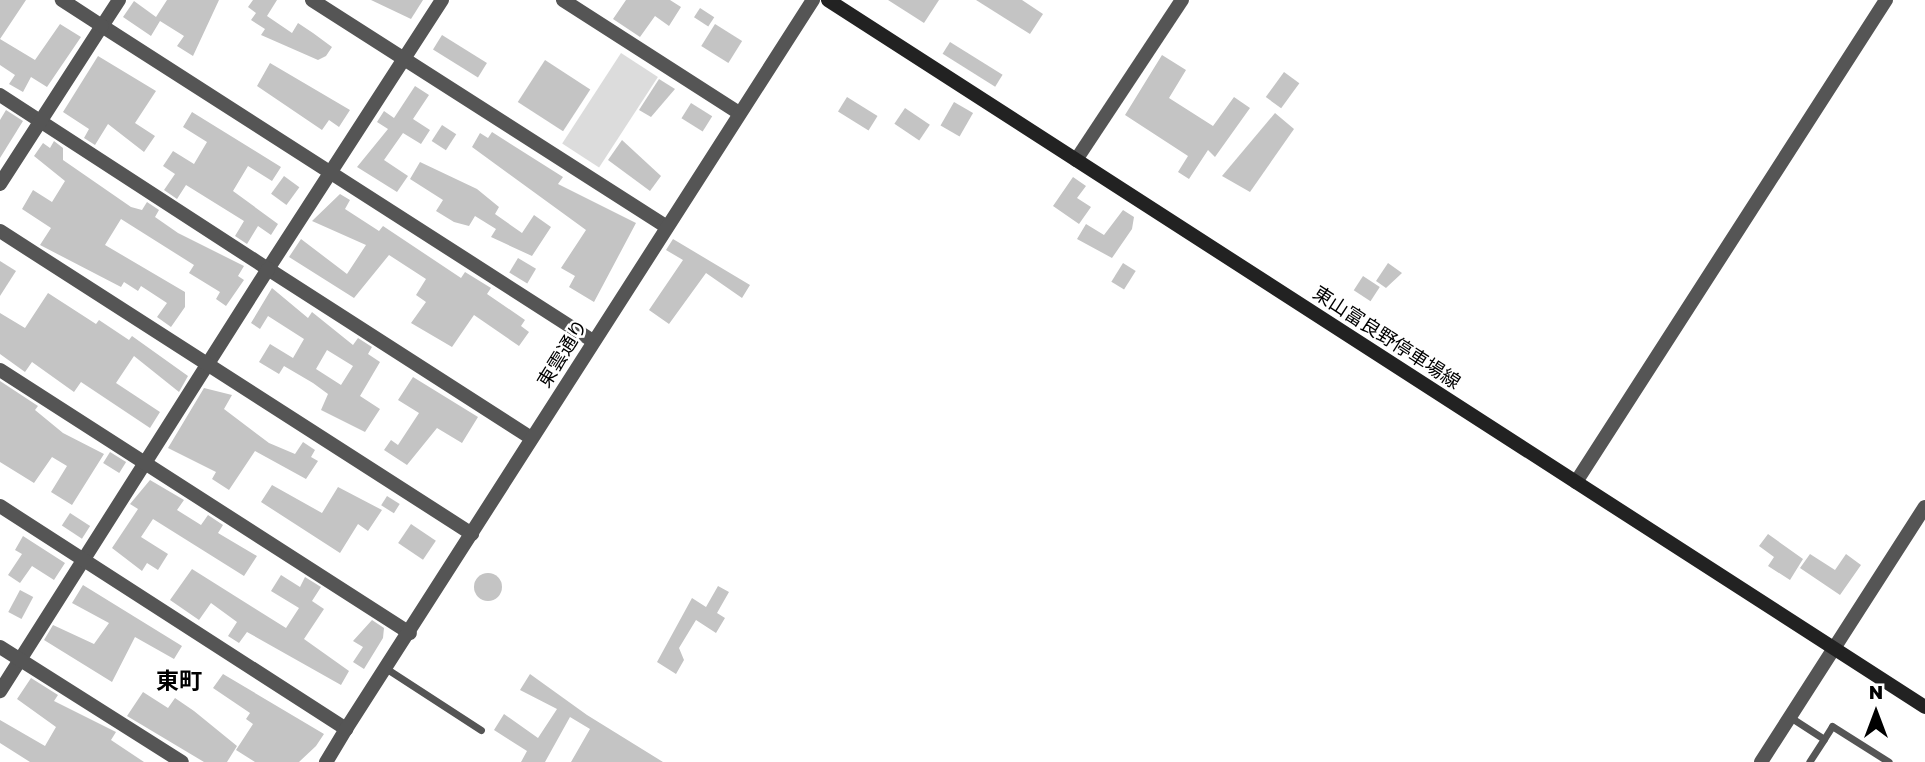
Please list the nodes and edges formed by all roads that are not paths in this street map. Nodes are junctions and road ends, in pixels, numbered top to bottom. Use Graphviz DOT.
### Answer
graph roads {
  1 [pos="62,0"];
  2 [pos="119,0"];
  3 [pos="312,0"];
  4 [pos="442,0"];
  5 [pos="563,0"];
  6 [pos="813,0"];
  7 [pos="828,0"];
  8 [pos="1182,0"];
  9 [pos="1886,0"];
  10 [pos="102,26"];
  11 [pos="404,59"];
  12 [pos="0,96"];
  13 [pos="739,113"];
  14 [pos="40,121"];
  15 [pos="1076,160"];
  16 [pos="331,171"];
  17 [pos="0,184"];
  18 [pos="665,226"];
  19 [pos="0,231"];
  20 [pos="268,270"];
  21 [pos="593,341"];
  22 [pos="208,366"];
  23 [pos="0,370"];
  24 [pos="531,438"];
  25 [pos="144,463"];
  26 [pos="1576,482"];
  27 [pos="0,506"];
  28 [pos="1925,507"];
  29 [pos="472,534"];
  30 [pos="84,561"];
  31 [pos="410,632"];
  32 [pos="0,647"];
  33 [pos="1835,648"];
  34 [pos="19,659"];
  35 [pos="387,669"];
  36 [pos="0,691"];
  37 [pos="1925,707"];
  38 [pos="1790,717"];
  39 [pos="346,729"];
  40 [pos="481,730"];
  41 [pos="1824,739"];
  42 [pos="182,762"];
  43 [pos="326,762"];
  44 [pos="1761,762"];
  45 [pos="1809,762"];
  46 [pos="1889,762"];
  1 -- 10 [label="street"];
  2 -- 10 [label="street"];
  3 -- 11 [label="street"];
  4 -- 11 [label="street"];
  5 -- 13 [label="street"];
  6 -- 13 [label="street, 東雲通り"];
  7 -- 15 [label="main road, 東山富良野停車場線"];
  8 -- 15 [label="street"];
  9 -- 26 [label="street"];
  10 -- 14 [label="street"];
  10 -- 16 [label="street"];
  11 -- 16 [label="street"];
  11 -- 18 [label="street"];
  12 -- 14 [label="street"];
  13 -- 18 [label="street, 東雲通り"];
  14 -- 17 [label="street"];
  14 -- 20 [label="street"];
  15 -- 26 [label="main road, 東山富良野停車場線"];
  16 -- 20 [label="street"];
  16 -- 21 [label="street"];
  18 -- 21 [label="street, 東雲通り"];
  19 -- 22 [label="street"];
  20 -- 22 [label="street"];
  20 -- 24 [label="street"];
  21 -- 24 [label="street, 東雲通り"];
  22 -- 25 [label="street"];
  22 -- 29 [label="street"];
  23 -- 25 [label="street"];
  24 -- 29 [label="street, 東雲通り"];
  25 -- 30 [label="street"];
  25 -- 31 [label="street"];
  26 -- 33 [label="main road, 東山富良野停車場線"];
  27 -- 30 [label="street"];
  28 -- 33 [label="street"];
  29 -- 31 [label="street, 東雲通り"];
  30 -- 34 [label="street"];
  30 -- 39 [label="street"];
  31 -- 35 [label="street, 東雲通り"];
  32 -- 34 [label="street"];
  33 -- 37 [label="main road, 東山富良野停車場線"];
  33 -- 38 [label="street"];
  34 -- 36 [label="street"];
  34 -- 42 [label="street"];
  35 -- 39 [label="street, 東雲通り"];
  35 -- 40 [label="lane"];
  38 -- 41 [label="lane"];
  38 -- 44 [label="street"];
  39 -- 43 [label="street, 東雲通り"];
  41 -- 45 [label="lane"];
  41 -- 46 [label="lane"];
}
